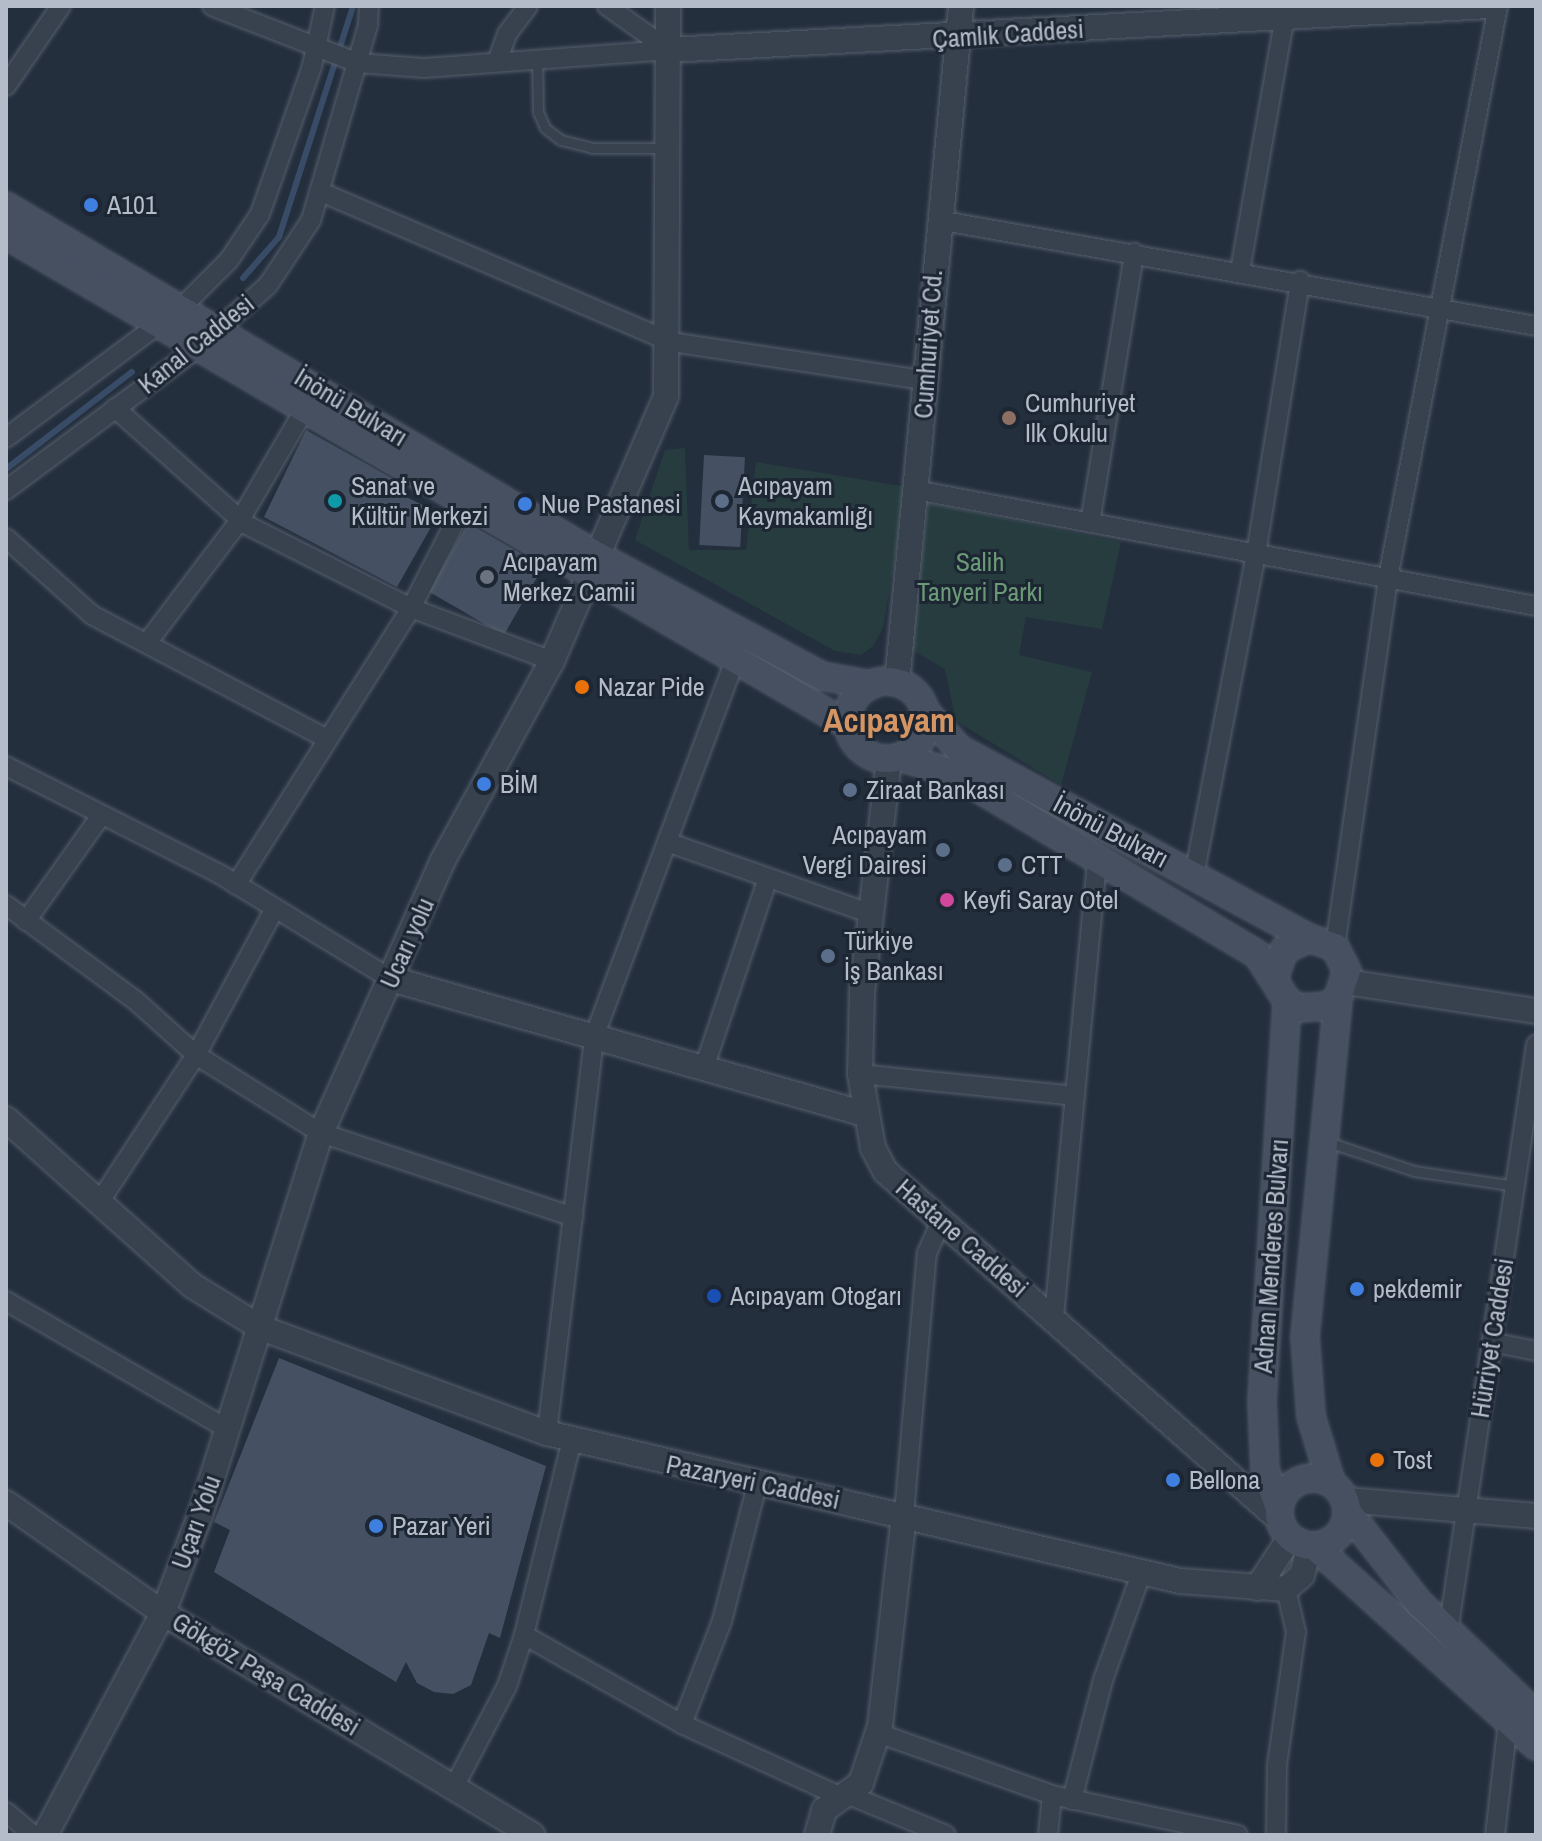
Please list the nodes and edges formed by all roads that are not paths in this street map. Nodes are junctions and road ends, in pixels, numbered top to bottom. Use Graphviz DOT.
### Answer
graph roads {
  1 [pos="61,6"];
  2 [pos="212,6"];
  3 [pos="325,6"];
  4 [pos="369,6"];
  5 [pos="528,6"];
  6 [pos="607,6"];
  7 [pos="668,6"];
  8 [pos="961,6"];
  9 [pos="1490,6"];
  10 [pos="1498,6"];
  11 [pos="1214,13"];
  12 [pos="1285,16"];
  13 [pos="956,38"];
  14 [pos="316,47"];
  15 [pos="669,50"];
  16 [pos="352,59"];
  17 [pos="537,60"];
  18 [pos="497,62"];
  19 [pos="6,86"];
  20 [pos="668,148"];
  21 [pos="321,192"];
  22 [pos="6,206"];
  23 [pos="938,220"];
  24 [pos="6,235"];
  25 [pos="1134,253"];
  26 [pos="1240,271"];
  27 [pos="1300,281"];
  28 [pos="182,307"];
  29 [pos="1442,307"];
  30 [pos="154,324"];
  31 [pos="1536,326"];
  32 [pos="219,328"];
  33 [pos="671,342"];
  34 [pos="196,349"];
  35 [pos="928,381"];
  36 [pos="115,408"];
  37 [pos="303,412"];
  38 [pos="6,438"];
  39 [pos="6,490"];
  40 [pos="915,490"];
  41 [pos="465,503"];
  42 [pos="240,520"];
  43 [pos="1090,523"];
  44 [pos="6,538"];
  45 [pos="1256,554"];
  46 [pos="592,564"];
  47 [pos="1388,578"];
  48 [pos="1536,606"];
  49 [pos="411,608"];
  50 [pos="147,643"];
  51 [pos="736,657"];
  52 [pos="552,661"];
  53 [pos="897,683"];
  54 [pos="871,685"];
  55 [pos="924,710"];
  56 [pos="848,725"];
  57 [pos="325,738"];
  58 [pos="894,758"];
  59 [pos="6,766"];
  60 [pos="100,817"];
  61 [pos="667,842"];
  62 [pos="1097,859"];
  63 [pos="1194,876"];
  64 [pos="768,878"];
  65 [pos="236,885"];
  66 [pos="6,905"];
  67 [pos="274,910"];
  68 [pos="871,914"];
  69 [pos="26,921"];
  70 [pos="1309,938"];
  71 [pos="1335,947"];
  72 [pos="1275,976"];
  73 [pos="391,979"];
  74 [pos="1342,990"];
  75 [pos="1287,1001"];
  76 [pos="1536,1011"];
  77 [pos="594,1037"];
  78 [pos="1536,1045"];
  79 [pos="196,1055"];
  80 [pos="704,1068"];
  81 [pos="860,1074"];
  82 [pos="1075,1096"];
  83 [pos="866,1114"];
  84 [pos="6,1119"];
  85 [pos="321,1133"];
  86 [pos="1324,1141"];
  87 [pos="1515,1186"];
  88 [pos="100,1201"];
  89 [pos="573,1217"];
  90 [pos="942,1219"];
  91 [pos="6,1301"];
  92 [pos="1054,1317"];
  93 [pos="261,1328"];
  94 [pos="1491,1342"];
  95 [pos="1536,1351"];
  96 [pos="228,1429"];
  97 [pos="547,1433"];
  98 [pos="572,1440"];
  99 [pos="757,1485"];
  100 [pos="1341,1498"];
  101 [pos="6,1503"];
  102 [pos="1467,1506"];
  103 [pos="904,1514"];
  104 [pos="1536,1516"];
  105 [pos="1294,1531"];
  106 [pos="1141,1574"];
  107 [pos="1257,1588"];
  108 [pos="1286,1589"];
  109 [pos="163,1613"];
  110 [pos="1448,1632"];
  111 [pos="524,1635"];
  112 [pos="1536,1715"];
  113 [pos="1508,1721"];
  114 [pos="682,1724"];
  115 [pos="878,1733"];
  116 [pos="1536,1746"];
  117 [pos="455,1785"];
  118 [pos="841,1794"];
  119 [pos="1052,1795"];
  120 [pos="1072,1800"];
  121 [pos="6,1812"];
  122 [pos="33,1835"];
  123 [pos="45,1835"];
  124 [pos="532,1835"];
  125 [pos="817,1835"];
  126 [pos="946,1835"];
  127 [pos="1048,1835"];
  128 [pos="1238,1835"];
  129 [pos="1276,1835"];
  130 [pos="1495,1835"];
  1 -- 19 [label="street"];
  2 -- 14 [label="street"];
  3 -- 14 [label="street, Kanal Caddesi"];
  4 -- 16 [label="street, Kanal Caddesi"];
  5 -- 18 [label="street"];
  6 -- 15 [label="street"];
  7 -- 15 [label="street, Ucarı yolu"];
  8 -- 13 [label="street, Cumhuriyet Cd."];
  9 -- 12 [label="street, Çamlık Caddesi"];
  10 -- 29 [label="street"];
  11 -- 12 [label="street, Çamlık Caddesi"];
  11 -- 13 [label="street, Çamlık Caddesi"];
  12 -- 26 [label="street"];
  13 -- 15 [label="street, Çamlık Caddesi"];
  13 -- 23 [label="street, Cumhuriyet Cd."];
  14 -- 16 [label="street"];
  14 -- 28 [label="street, Kanal Caddesi"];
  15 -- 17 [label="street"];
  15 -- 20 [label="street, Ucarı yolu"];
  16 -- 18 [label="street"];
  16 -- 21 [label="street, Kanal Caddesi"];
  17 -- 18 [label="street"];
  17 -- 20 [label="lane"];
  20 -- 33 [label="street, Ucarı yolu"];
  21 -- 32 [label="street, Kanal Caddesi"];
  21 -- 33 [label="street"];
  22 -- 28 [label="main road, İnönü Bulvarı"];
  23 -- 25 [label="street"];
  23 -- 35 [label="street, Cumhuriyet Cd."];
  24 -- 30 [label="main road, İnönü Bulvarı"];
  25 -- 26 [label="street"];
  25 -- 43 [label="street"];
  26 -- 27 [label="street"];
  27 -- 29 [label="street"];
  27 -- 45 [label="street"];
  28 -- 30 [label="street, Kanal Caddesi"];
  28 -- 32 [label="main road, İnönü Bulvarı"];
  29 -- 31 [label="street"];
  29 -- 47 [label="street"];
  30 -- 34 [label="main road, İnönü Bulvarı"];
  30 -- 38 [label="street, Kanal Caddesi"];
  32 -- 34 [label="street, Kanal Caddesi"];
  32 -- 46 [label="main road, İnönü Bulvarı"];
  33 -- 35 [label="street"];
  33 -- 46 [label="street, Ucarı yolu"];
  34 -- 36 [label="street, Kanal Caddesi"];
  34 -- 37 [label="main road, İnönü Bulvarı"];
  35 -- 40 [label="street, Cumhuriyet Cd."];
  36 -- 39 [label="street, Kanal Caddesi"];
  36 -- 42 [label="street"];
  37 -- 41 [label="main road, İnönü Bulvarı"];
  37 -- 42 [label="street"];
  40 -- 43 [label="street"];
  40 -- 53 [label="street, Cumhuriyet Cd."];
  41 -- 46 [label="main road, İnönü Bulvarı"];
  41 -- 49 [label="street"];
  42 -- 49 [label="street"];
  42 -- 50 [label="street"];
  43 -- 45 [label="street"];
  44 -- 50 [label="street"];
  45 -- 47 [label="street"];
  45 -- 63 [label="street"];
  46 -- 51 [label="main road, İnönü Bulvarı"];
  46 -- 52 [label="street, Ucarı yolu"];
  46 -- 54 [label="main road, İnönü Bulvarı"];
  47 -- 48 [label="street"];
  47 -- 71 [label="street"];
  49 -- 52 [label="street"];
  49 -- 57 [label="street"];
  50 -- 57 [label="street"];
  51 -- 56 [label="main road, İnönü Bulvarı"];
  51 -- 61 [label="street"];
  52 -- 73 [label="street, Ucarı yolu"];
  53 -- 54 [label="main road"];
  53 -- 55 [label="main road"];
  54 -- 56 [label="main road"];
  55 -- 58 [label="main road"];
  55 -- 63 [label="main road, İnönü Bulvarı"];
  56 -- 58 [label="main road"];
  57 -- 65 [label="street"];
  58 -- 62 [label="main road, İnönü Bulvarı"];
  58 -- 68 [label="street, Hastane Caddesi"];
  59 -- 60 [label="street"];
  60 -- 65 [label="street"];
  60 -- 69 [label="street"];
  61 -- 64 [label="street"];
  61 -- 77 [label="street"];
  62 -- 72 [label="main road, İnönü Bulvarı"];
  62 -- 82 [label="street"];
  63 -- 70 [label="main road, İnönü Bulvarı"];
  64 -- 68 [label="street"];
  64 -- 80 [label="street"];
  65 -- 67 [label="street"];
  66 -- 69 [label="street"];
  67 -- 73 [label="street"];
  67 -- 79 [label="street"];
  68 -- 81 [label="street, Hastane Caddesi"];
  69 -- 79 [label="street"];
  70 -- 71 [label="main road"];
  70 -- 72 [label="main road"];
  71 -- 74 [label="main road"];
  72 -- 75 [label="main road"];
  73 -- 77 [label="street"];
  73 -- 85 [label="street, Ucarı yolu"];
  74 -- 75 [label="main road"];
  74 -- 76 [label="street"];
  74 -- 86 [label="main road, Adnan Menderes Bulvarı"];
  75 -- 105 [label="main road, Adnan Menderes Bulvarı"];
  77 -- 80 [label="street"];
  77 -- 89 [label="street"];
  78 -- 87 [label="street, Hürriyet Caddesi"];
  79 -- 85 [label="street"];
  79 -- 88 [label="street"];
  80 -- 83 [label="street"];
  81 -- 82 [label="street"];
  81 -- 83 [label="street, Hastane Caddesi"];
  82 -- 92 [label="street"];
  83 -- 90 [label="street, Hastane Caddesi"];
  84 -- 88 [label="street, Pazaryeri Caddesi"];
  85 -- 89 [label="street"];
  85 -- 93 [label="street, Ucarı yolu"];
  86 -- 87 [label="lane"];
  86 -- 100 [label="main road, Adnan Menderes Bulvarı"];
  87 -- 94 [label="street, Hürriyet Caddesi"];
  88 -- 93 [label="street, Pazaryeri Caddesi"];
  89 -- 97 [label="street"];
  90 -- 92 [label="street, Hastane Caddesi"];
  90 -- 103 [label="street"];
  91 -- 96 [label="street"];
  92 -- 105 [label="street, Hastane Caddesi"];
  93 -- 96 [label="street, Uçarı Yolu"];
  93 -- 97 [label="street, Pazaryeri Caddesi"];
  94 -- 95 [label="street"];
  94 -- 102 [label="street, Hürriyet Caddesi"];
  96 -- 109 [label="street, Uçarı Yolu"];
  97 -- 98 [label="street, Pazaryeri Caddesi"];
  98 -- 99 [label="street, Pazaryeri Caddesi"];
  98 -- 111 [label="street"];
  99 -- 103 [label="street, Pazaryeri Caddesi"];
  99 -- 114 [label="street"];
  100 -- 102 [label="street"];
  100 -- 105 [label="main road"];
  100 -- 105 [label="main road"];
  100 -- 110 [label="main road, Adnan Menderes Bulvarı"];
  101 -- 109 [label="street, Gökgöz Paşa Caddesi"];
  102 -- 104 [label="street"];
  102 -- 110 [label="street, Hürriyet Caddesi"];
  103 -- 106 [label="street, Pazaryeri Caddesi"];
  103 -- 115 [label="street"];
  105 -- 107 [label="street"];
  105 -- 108 [label="street"];
  105 -- 113 [label="main road, Adnan Menderes Bulvarı"];
  106 -- 107 [label="street, Pazaryeri Caddesi"];
  106 -- 120 [label="street"];
  107 -- 108 [label="street, Pazaryeri Caddesi"];
  108 -- 129 [label="street"];
  109 -- 117 [label="street, Gökgöz Paşa Caddesi"];
  109 -- 123 [label="street, Uçarı Yolu"];
  110 -- 112 [label="main road, Adnan Menderes Bulvarı"];
  111 -- 114 [label="street"];
  111 -- 117 [label="street"];
  113 -- 116 [label="main road, Adnan Menderes Bulvarı"];
  113 -- 130 [label="street"];
  114 -- 118 [label="street"];
  115 -- 118 [label="street"];
  115 -- 119 [label="street"];
  117 -- 124 [label="street, Gökgöz Paşa Caddesi"];
  118 -- 125 [label="street"];
  118 -- 126 [label="street"];
  119 -- 120 [label="street"];
  119 -- 127 [label="street"];
  120 -- 128 [label="street"];
  121 -- 122 [label="street"];
}
